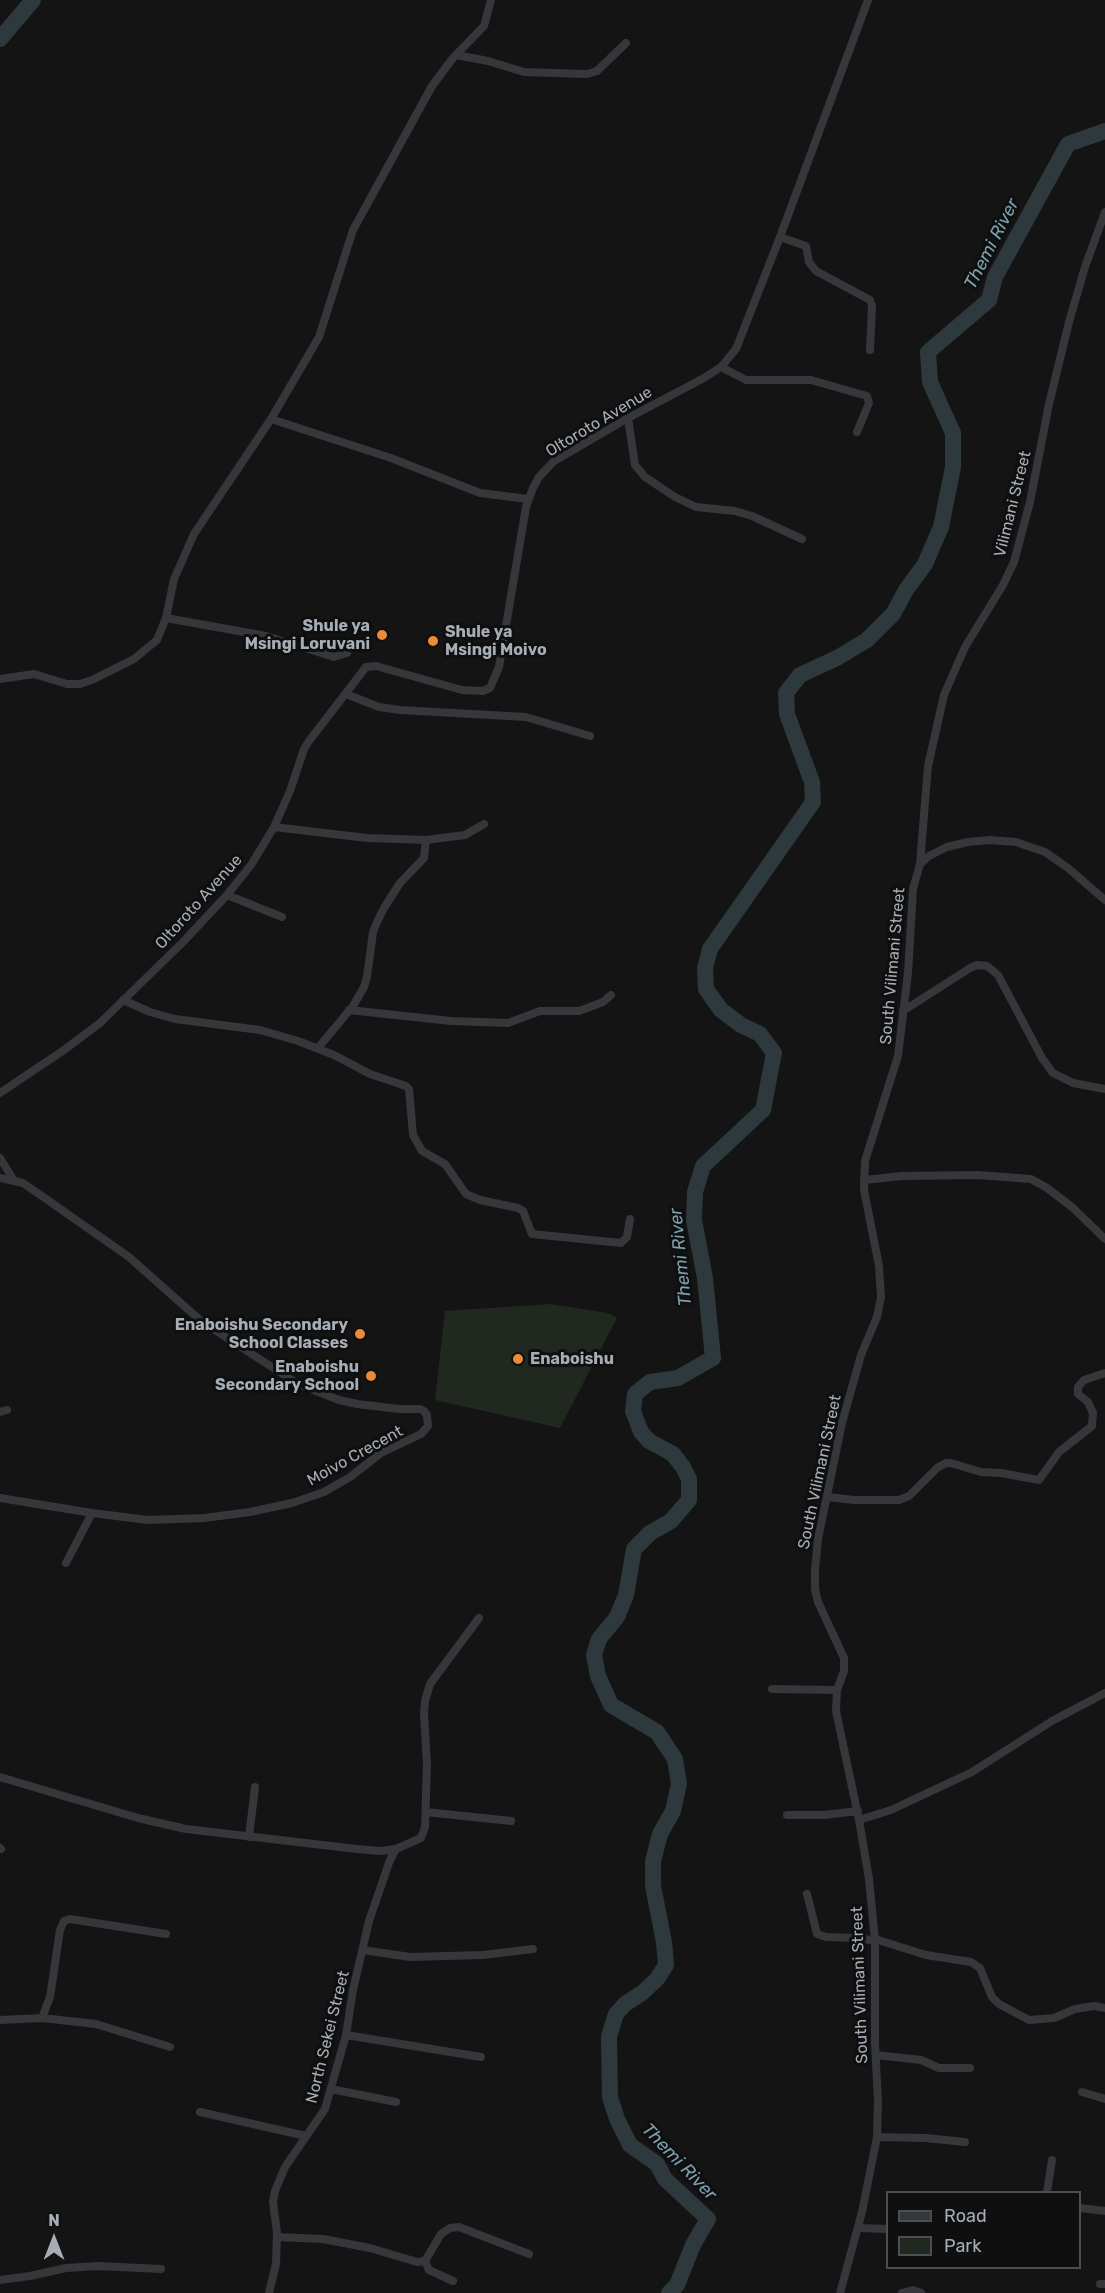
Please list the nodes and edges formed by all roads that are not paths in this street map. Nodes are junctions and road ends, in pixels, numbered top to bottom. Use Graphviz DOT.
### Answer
graph roads {
  1 [pos="491,0"];
  2 [pos="868,0"];
  3 [pos="626,43"];
  4 [pos="456,55"];
  5 [pos="1105,212"];
  6 [pos="780,237"];
  7 [pos="870,350"];
  8 [pos="721,367"];
  9 [pos="628,418"];
  10 [pos="271,419"];
  11 [pos="857,432"];
  12 [pos="528,499"];
  13 [pos="802,539"];
  14 [pos="166,618"];
  15 [pos="347,653"];
  16 [pos="0,679"];
  17 [pos="345,694"];
  18 [pos="590,736"];
  19 [pos="484,824"];
  20 [pos="274,827"];
  21 [pos="426,840"];
  22 [pos="920,864"];
  23 [pos="227,895"];
  24 [pos="1105,900"];
  25 [pos="282,917"];
  26 [pos="611,996"];
  27 [pos="123,1000"];
  28 [pos="349,1010"];
  29 [pos="903,1011"];
  30 [pos="318,1048"];
  31 [pos="1105,1089"];
  32 [pos="1,1092"];
  33 [pos="0,1158"];
  34 [pos="0,1178"];
  35 [pos="12,1179"];
  36 [pos="864,1180"];
  37 [pos="630,1219"];
  38 [pos="1105,1239"];
  39 [pos="1105,1373"];
  40 [pos="826,1497"];
  41 [pos="0,1498"];
  42 [pos="92,1514"];
  43 [pos="66,1563"];
  44 [pos="479,1618"];
  45 [pos="772,1689"];
  46 [pos="837,1690"];
  47 [pos="1105,1693"];
  48 [pos="0,1777"];
  49 [pos="255,1787"];
  50 [pos="426,1812"];
  51 [pos="787,1815"];
  52 [pos="859,1815"];
  53 [pos="511,1821"];
  54 [pos="249,1836"];
  55 [pos="396,1850"];
  56 [pos="807,1894"];
  57 [pos="166,1934"];
  58 [pos="875,1940"];
  59 [pos="533,1949"];
  60 [pos="363,1950"];
  61 [pos="1105,2008"];
  62 [pos="42,2018"];
  63 [pos="0,2020"];
  64 [pos="345,2035"];
  65 [pos="170,2047"];
  66 [pos="876,2055"];
  67 [pos="481,2057"];
  68 [pos="970,2068"];
  69 [pos="331,2089"];
  70 [pos="1082,2092"];
  71 [pos="1105,2099"];
  72 [pos="396,2102"];
  73 [pos="200,2112"];
  74 [pos="306,2136"];
  75 [pos="877,2137"];
  76 [pos="965,2142"];
  77 [pos="1052,2160"];
  78 [pos="1047,2191"];
  79 [pos="1081,2208"];
  80 [pos="1105,2211"];
  81 [pos="858,2228"];
  82 [pos="886,2229"];
  83 [pos="276,2236"];
  84 [pos="530,2254"];
  85 [pos="425,2261"];
  86 [pos="161,2269"];
  87 [pos="0,2280"];
  88 [pos="453,2281"];
  89 [pos="269,2293"];
  90 [pos="840,2293"];
  91 [pos="902,2293"];
  92 [pos="921,2293"];
  1 -- 4 [label="street"];
  2 -- 6 [label="street, Oltoroto Avenue"];
  3 -- 4 [label="street"];
  4 -- 10 [label="street"];
  5 -- 22 [label="street, Vilimani Street"];
  6 -- 7 [label="street"];
  6 -- 8 [label="street, Oltoroto Avenue"];
  8 -- 9 [label="street, Oltoroto Avenue"];
  8 -- 11 [label="street"];
  9 -- 12 [label="street, Oltoroto Avenue"];
  9 -- 13 [label="street"];
  10 -- 12 [label="street"];
  10 -- 14 [label="street"];
  12 -- 17 [label="street, Oltoroto Avenue"];
  14 -- 15 [label="street"];
  14 -- 16 [label="street"];
  17 -- 18 [label="street"];
  17 -- 20 [label="street, Oltoroto Avenue"];
  19 -- 21 [label="street"];
  20 -- 21 [label="street"];
  20 -- 23 [label="street, Oltoroto Avenue"];
  21 -- 28 [label="street"];
  22 -- 24 [label="street"];
  22 -- 29 [label="street, South Vilimani Street"];
  23 -- 25 [label="street"];
  23 -- 27 [label="street, Oltoroto Avenue"];
  26 -- 28 [label="street"];
  27 -- 30 [label="street"];
  27 -- 32 [label="street, Oltoroto Avenue"];
  28 -- 30 [label="street"];
  29 -- 31 [label="street"];
  29 -- 36 [label="street, South Vilimani Street"];
  30 -- 37 [label="street"];
  33 -- 35 [label="street"];
  34 -- 35 [label="street, Moivo Crecent"];
  35 -- 42 [label="street, Moivo Crecent"];
  36 -- 38 [label="street"];
  36 -- 40 [label="street, South Vilimani Street"];
  39 -- 40 [label="street"];
  40 -- 46 [label="street, South Vilimani Street"];
  41 -- 42 [label="street, Moivo Crecent"];
  42 -- 43 [label="street"];
  44 -- 50 [label="street"];
  45 -- 46 [label="street"];
  46 -- 52 [label="street, South Vilimani Street"];
  47 -- 52 [label="street"];
  48 -- 54 [label="street"];
  49 -- 54 [label="street"];
  50 -- 53 [label="street"];
  50 -- 55 [label="street"];
  51 -- 52 [label="street"];
  52 -- 58 [label="street, South Vilimani Street"];
  54 -- 55 [label="street"];
  55 -- 60 [label="street, North Sekei Street"];
  56 -- 58 [label="street"];
  57 -- 62 [label="street"];
  58 -- 61 [label="street"];
  58 -- 66 [label="street, South Vilimani Street"];
  59 -- 60 [label="street"];
  60 -- 64 [label="street, North Sekei Street"];
  62 -- 63 [label="street"];
  62 -- 65 [label="street"];
  64 -- 67 [label="street"];
  64 -- 69 [label="street, North Sekei Street"];
  66 -- 68 [label="street"];
  66 -- 75 [label="street, South Vilimani Street"];
  69 -- 72 [label="street"];
  69 -- 74 [label="street, North Sekei Street"];
  70 -- 71 [label="street"];
  73 -- 74 [label="street"];
  74 -- 83 [label="street, North Sekei Street"];
  75 -- 76 [label="street"];
  75 -- 81 [label="street, South Vilimani Street"];
  77 -- 78 [label="street"];
  79 -- 80 [label="street"];
  81 -- 82 [label="street"];
  81 -- 90 [label="street, South Vilimani Street"];
  83 -- 85 [label="street"];
  83 -- 89 [label="street, North Sekei Street"];
  84 -- 85 [label="street"];
  85 -- 88 [label="street"];
  86 -- 87 [label="street"];
  91 -- 92 [label="street"];
}
